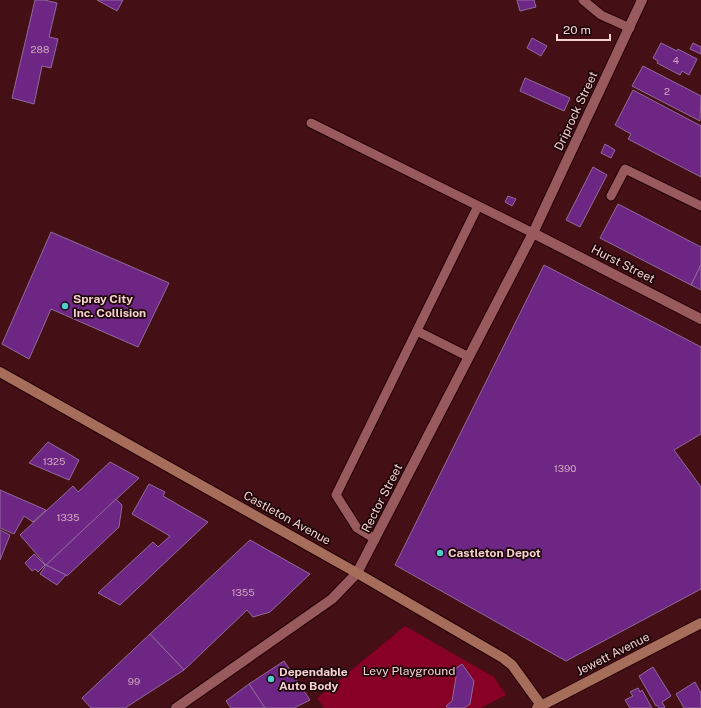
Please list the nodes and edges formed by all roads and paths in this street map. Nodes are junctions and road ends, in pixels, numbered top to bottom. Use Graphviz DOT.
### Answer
graph roads {
  1 [pos="583,0"];
  2 [pos="642,0"];
  3 [pos="630,28"];
  4 [pos="310,123"];
  5 [pos="611,196"];
  6 [pos="478,206"];
  7 [pos="701,206"];
  8 [pos="533,233"];
  9 [pos="701,319"];
  10 [pos="417,330"];
  11 [pos="469,357"];
  12 [pos="0,372"];
  13 [pos="375,539"];
  14 [pos="357,573"];
  15 [pos="701,623"];
  16 [pos="541,707"];
  17 [pos="176,708"];
  1 -- 3 [label="lane"];
  2 -- 3 [label="street, Driprock Street"];
  3 -- 8 [label="street, Driprock Street"];
  4 -- 6 [label="lane"];
  5 -- 7 [label="lane"];
  6 -- 8 [label="lane"];
  6 -- 10 [label="lane"];
  8 -- 9 [label="street, Hurst Street"];
  8 -- 11 [label="street, Rector Street"];
  10 -- 11 [label="lane"];
  10 -- 13 [label="lane"];
  11 -- 13 [label="street, Rector Street"];
  12 -- 14 [label="street, Castleton Avenue"];
  13 -- 14 [label="street, Rector Street"];
  14 -- 16 [label="street, Castleton Avenue"];
  14 -- 17 [label="street, Rector Street"];
  15 -- 16 [label="street, Jewett Avenue"];
}
